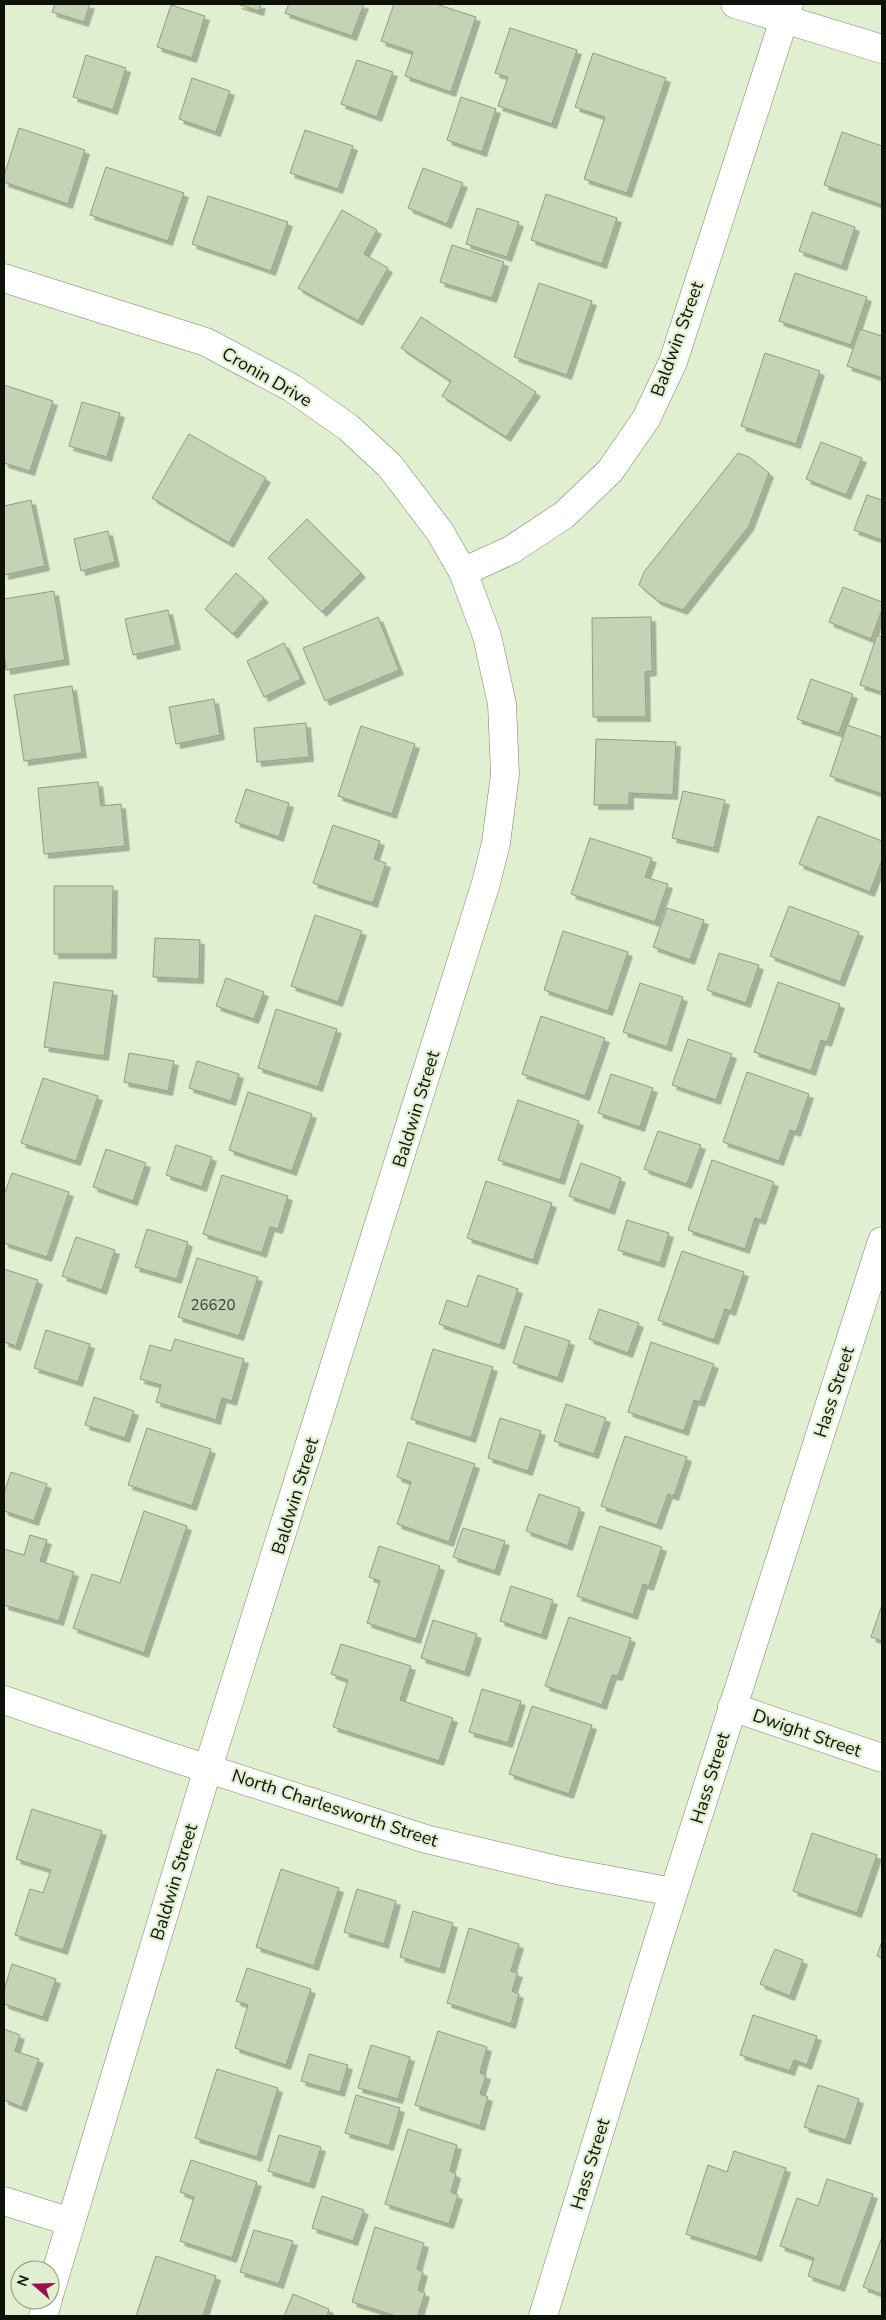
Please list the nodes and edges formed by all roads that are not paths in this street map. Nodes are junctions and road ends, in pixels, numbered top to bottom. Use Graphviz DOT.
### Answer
graph roads {
  1 [pos="735,4"];
  2 [pos="786,12"];
  3 [pos="882,50"];
  4 [pos="4,278"];
  5 [pos="463,572"];
  6 [pos="882,1241"];
  7 [pos="4,1700"];
  8 [pos="732,1707"];
  9 [pos="882,1758"];
  10 [pos="208,1768"];
  11 [pos="674,1892"];
  12 [pos="4,2201"];
  13 [pos="71,2222"];
  14 [pos="60,2260"];
  15 [pos="547,2315"];
  1 -- 2 [label="street"];
  2 -- 3 [label="street"];
  2 -- 5 [label="street, Baldwin Street"];
  4 -- 5 [label="street, Cronin Drive"];
  5 -- 10 [label="street, Baldwin Street"];
  6 -- 8 [label="street, Hass Street"];
  7 -- 10 [label="street, North Charlesworth Street"];
  8 -- 9 [label="street, Dwight Street"];
  8 -- 11 [label="street, Hass Street"];
  10 -- 11 [label="street, North Charlesworth Street"];
  10 -- 13 [label="street, Baldwin Street"];
  11 -- 15 [label="street, Hass Street"];
  12 -- 13 [label="street"];
  13 -- 14 [label="street, Baldwin Street"];
}
